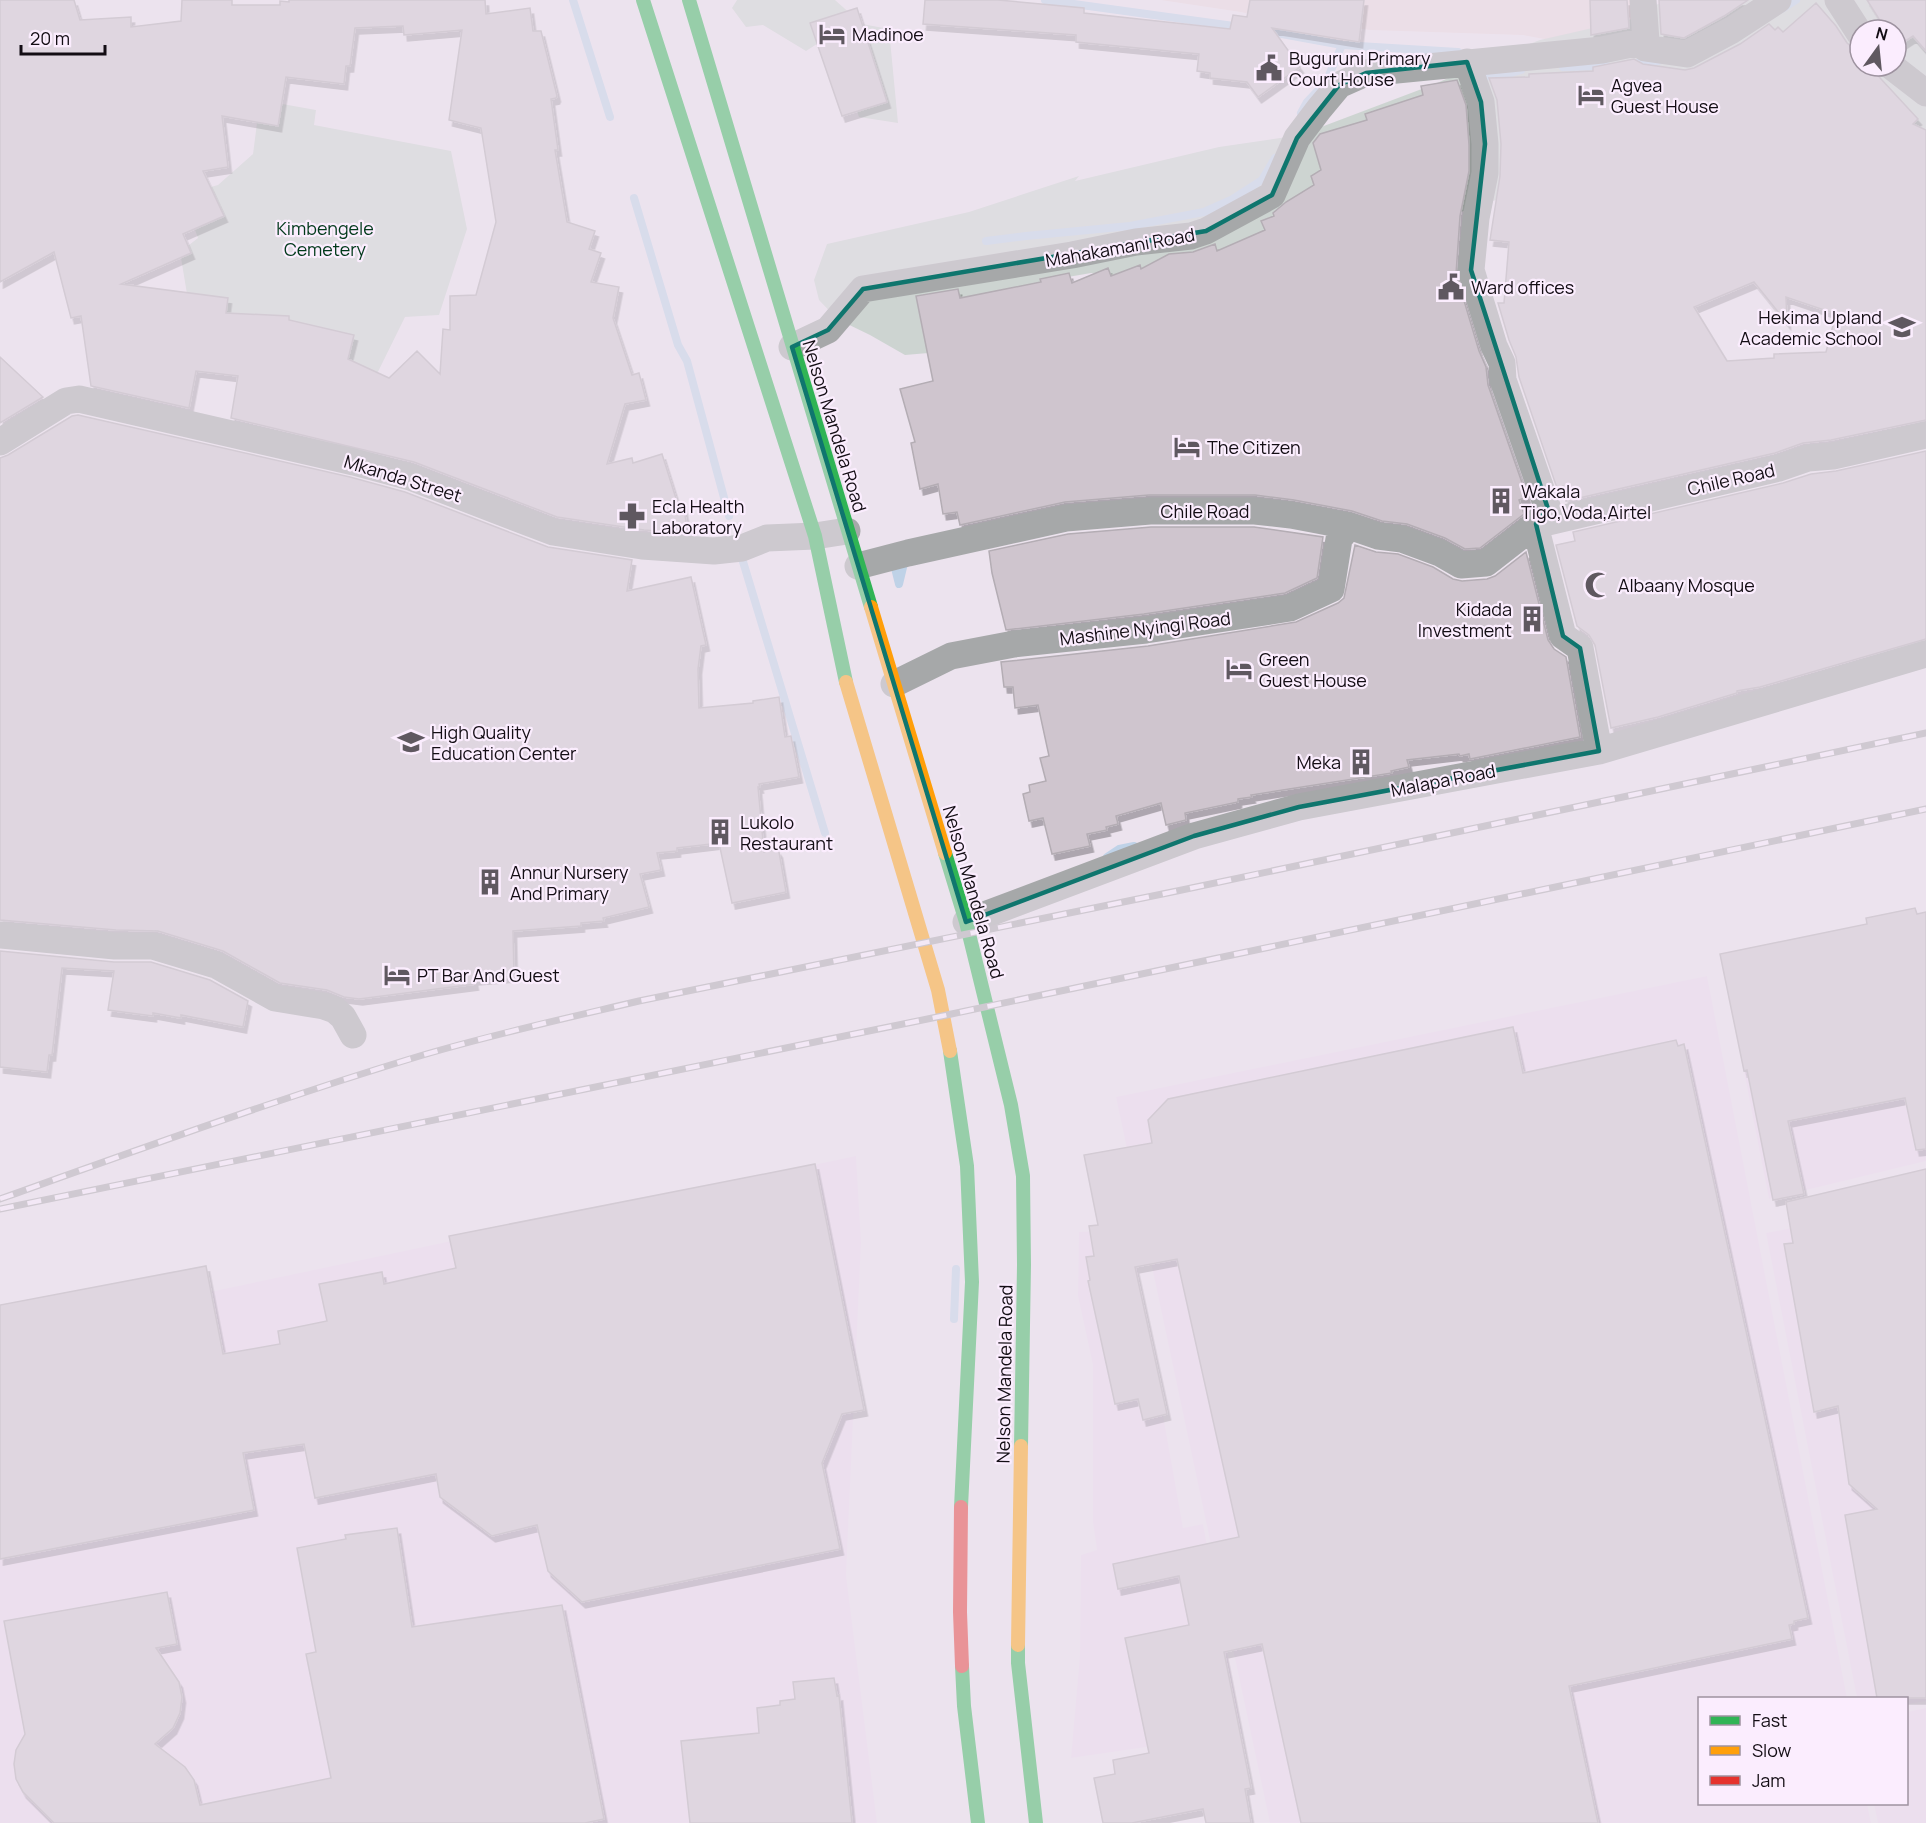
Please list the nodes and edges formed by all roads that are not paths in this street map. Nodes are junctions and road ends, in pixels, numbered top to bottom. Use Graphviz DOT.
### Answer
graph roads {
  1 [pos="643,0"];
  2 [pos="689,0"];
  3 [pos="1642,0"];
  4 [pos="1778,0"];
  5 [pos="1838,0"];
  6 [pos="1850,18"];
  7 [pos="1646,41"];
  8 [pos="1467,62"];
  9 [pos="1907,78"];
  10 [pos="1926,93"];
  11 [pos="792,347"];
  12 [pos="1926,435"];
  13 [pos="0,442"];
  14 [pos="1535,525"];
  15 [pos="1349,526"];
  16 [pos="847,531"];
  17 [pos="815,536"];
  18 [pos="858,566"];
  19 [pos="1926,654"];
  20 [pos="894,684"];
  21 [pos="1599,751"];
  22 [pos="966,922"];
  23 [pos="0,935"];
  24 [pos="353,1035"];
  25 [pos="978,1823"];
  26 [pos="1036,1823"];
  1 -- 17 [label="main road, Nelson Mandela Road"];
  2 -- 11 [label="main road, Nelson Mandela Road"];
  3 -- 7 [label="street"];
  4 -- 7 [label="street"];
  5 -- 6 [label="street"];
  7 -- 8 [label="street, Mahakamani Road"];
  8 -- 11 [label="street, Mahakamani Road"];
  8 -- 14 [label="street"];
  9 -- 10 [label="street"];
  11 -- 16 [label="main road, Nelson Mandela Road"];
  12 -- 14 [label="street, Chile Road"];
  13 -- 17 [label="street, Mkanda Street"];
  14 -- 15 [label="street, Chile Road"];
  14 -- 21 [label="street"];
  15 -- 18 [label="street, Chile Road"];
  15 -- 20 [label="street, Mashine Nyingi Road"];
  16 -- 17 [label="street, Mkanda Street"];
  16 -- 18 [label="main road, Nelson Mandela Road"];
  17 -- 25 [label="main road, Nelson Mandela Road"];
  18 -- 20 [label="main road, Nelson Mandela Road"];
  19 -- 21 [label="street, Malapa Road"];
  20 -- 22 [label="main road, Nelson Mandela Road"];
  21 -- 22 [label="street, Malapa Road"];
  22 -- 26 [label="main road, Nelson Mandela Road"];
  23 -- 24 [label="street"];
}
